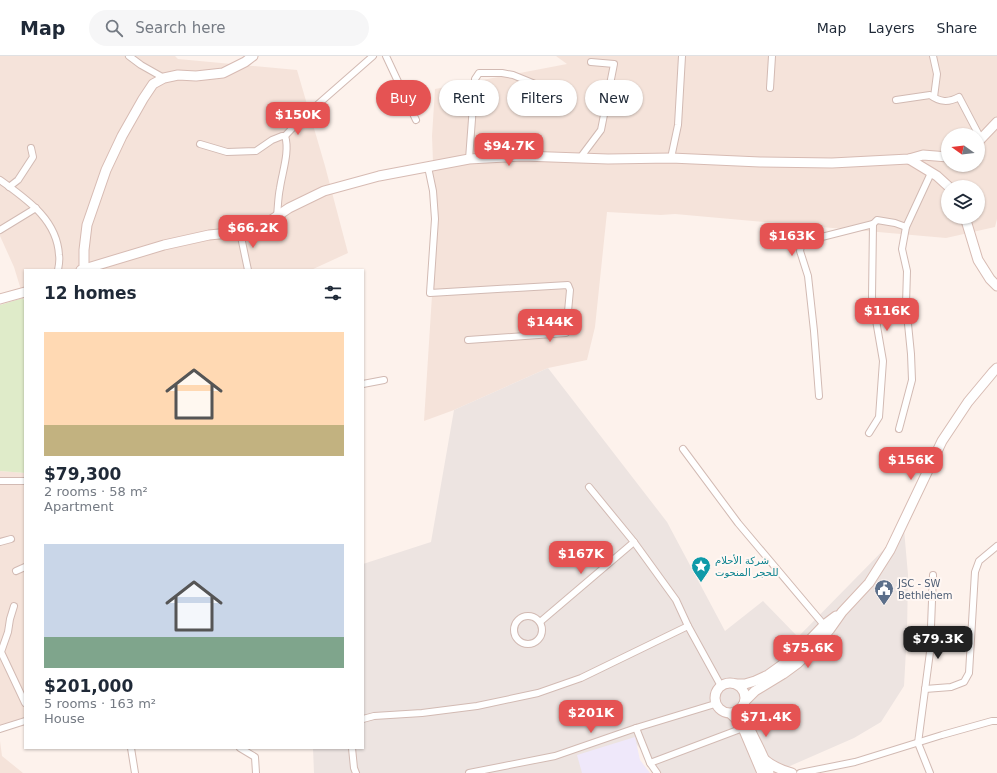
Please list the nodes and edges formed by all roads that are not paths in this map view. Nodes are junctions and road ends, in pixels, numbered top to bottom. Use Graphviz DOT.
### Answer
graph roads {
  1 [pos="130,56"];
  2 [pos="253,56"];
  3 [pos="373,56"];
  4 [pos="386,56"];
  5 [pos="682,56"];
  6 [pos="772,56"];
  7 [pos="933,56"];
  8 [pos="591,62"];
  9 [pos="164,78"];
  10 [pos="525,80"];
  11 [pos="770,88"];
  12 [pos="934,97"];
  13 [pos="896,100"];
  14 [pos="416,120"];
  15 [pos="997,122"];
  16 [pos="974,128"];
  17 [pos="985,135"];
  18 [pos="285,136"];
  19 [pos="200,144"];
  20 [pos="31,148"];
  21 [pos="941,156"];
  22 [pos="580,158"];
  23 [pos="671,158"];
  24 [pos="469,159"];
  25 [pos="909,159"];
  26 [pos="428,167"];
  27 [pos="932,173"];
  28 [pos="0,180"];
  29 [pos="942,180"];
  30 [pos="9,187"];
  31 [pos="36,208"];
  32 [pos="277,216"];
  33 [pos="873,224"];
  34 [pos="967,224"];
  35 [pos="906,227"];
  36 [pos="0,230"];
  37 [pos="240,232"];
  38 [pos="58,269"];
  39 [pos="83,269"];
  40 [pos="86,269"];
  41 [pos="248,269"];
  42 [pos="997,286"];
  43 [pos="24,292"];
  44 [pos="0,299"];
  45 [pos="468,340"];
  46 [pos="997,368"];
  47 [pos="384,380"];
  48 [pos="364,384"];
  49 [pos="819,396"];
  50 [pos="899,429"];
  51 [pos="869,433"];
  52 [pos="683,449"];
  53 [pos="24,480"];
  54 [pos="0,481"];
  55 [pos="589,488"];
  56 [pos="11,539"];
  57 [pos="0,542"];
  58 [pos="634,542"];
  59 [pos="997,546"];
  60 [pos="24,567"];
  61 [pos="16,571"];
  62 [pos="933,575"];
  63 [pos="14,606"];
  64 [pos="842,612"];
  65 [pos="540,622"];
  66 [pos="824,625"];
  67 [pos="688,626"];
  68 [pos="736,684"];
  69 [pos="721,686"];
  70 [pos="925,689"];
  71 [pos="24,701"];
  72 [pos="744,703"];
  73 [pos="715,704"];
  74 [pos="731,714"];
  75 [pos="364,719"];
  76 [pos="24,721"];
  77 [pos="997,721"];
  78 [pos="636,728"];
  79 [pos="743,728"];
  80 [pos="0,729"];
  81 [pos="918,743"];
  82 [pos="131,749"];
  83 [pos="242,749"];
  84 [pos="352,749"];
  85 [pos="765,760"];
  86 [pos="650,763"];
  87 [pos="135,773"];
  88 [pos="256,773"];
  89 [pos="356,773"];
  90 [pos="470,773"];
  91 [pos="657,773"];
  92 [pos="762,773"];
  93 [pos="769,773"];
  94 [pos="792,773"];
  95 [pos="800,773"];
  96 [pos="930,773"];
  1 -- 9 [label="street"];
  2 -- 9 [label="street"];
  3 -- 18 [label="street"];
  4 -- 14 [label="street"];
  5 -- 23 [label="street"];
  6 -- 11 [label="street"];
  7 -- 12 [label="street"];
  8 -- 22 [label="street"];
  9 -- 39 [label="street"];
  10 -- 24 [label="street"];
  12 -- 13 [label="street"];
  12 -- 16 [label="street"];
  15 -- 17 [label="street"];
  18 -- 19 [label="street"];
  18 -- 32 [label="street"];
  20 -- 30 [label="street"];
  21 -- 25 [label="street"];
  22 -- 23 [label="street"];
  22 -- 24 [label="street"];
  23 -- 25 [label="street"];
  24 -- 26 [label="street"];
  25 -- 27 [label="street"];
  26 -- 32 [label="street"];
  26 -- 45 [label="street"];
  27 -- 29 [label="street"];
  27 -- 35 [label="street"];
  28 -- 30 [label="street"];
  30 -- 31 [label="street"];
  31 -- 36 [label="street"];
  31 -- 38 [label="street"];
  32 -- 37 [label="street"];
  33 -- 35 [label="street"];
  33 -- 49 [label="street"];
  33 -- 51 [label="street"];
  34 -- 42 [label="street"];
  35 -- 50 [label="street"];
  37 -- 40 [label="street"];
  37 -- 41 [label="street"];
  43 -- 44 [label="street"];
  46 -- 64 [label="street"];
  47 -- 48 [label="street"];
  52 -- 66 [label="street"];
  53 -- 54 [label="street"];
  55 -- 58 [label="street"];
  56 -- 57 [label="street"];
  58 -- 65 [label="street"];
  58 -- 67 [label="street"];
  59 -- 70 [label="street"];
  60 -- 61 [label="street"];
  62 -- 70 [label="street"];
  63 -- 71 [label="street"];
  64 -- 66 [label="street"];
  64 -- 72 [label="street"];
  65 -- 65 [label="street"];
  66 -- 68 [label="street"];
  67 -- 69 [label="street"];
  67 -- 75 [label="street"];
  68 -- 69 [label="street"];
  68 -- 72 [label="street"];
  69 -- 73 [label="street"];
  70 -- 81 [label="street"];
  72 -- 74 [label="street"];
  72 -- 85 [label="street"];
  73 -- 74 [label="street"];
  73 -- 78 [label="street"];
  74 -- 79 [label="street"];
  76 -- 80 [label="street"];
  77 -- 81 [label="street"];
  78 -- 86 [label="street"];
  78 -- 90 [label="street"];
  79 -- 86 [label="street"];
  79 -- 92 [label="street"];
  81 -- 95 [label="street"];
  81 -- 96 [label="street"];
  82 -- 87 [label="street"];
  83 -- 88 [label="street"];
  84 -- 89 [label="street"];
  85 -- 93 [label="street"];
  85 -- 94 [label="street"];
  86 -- 91 [label="street"];
}
